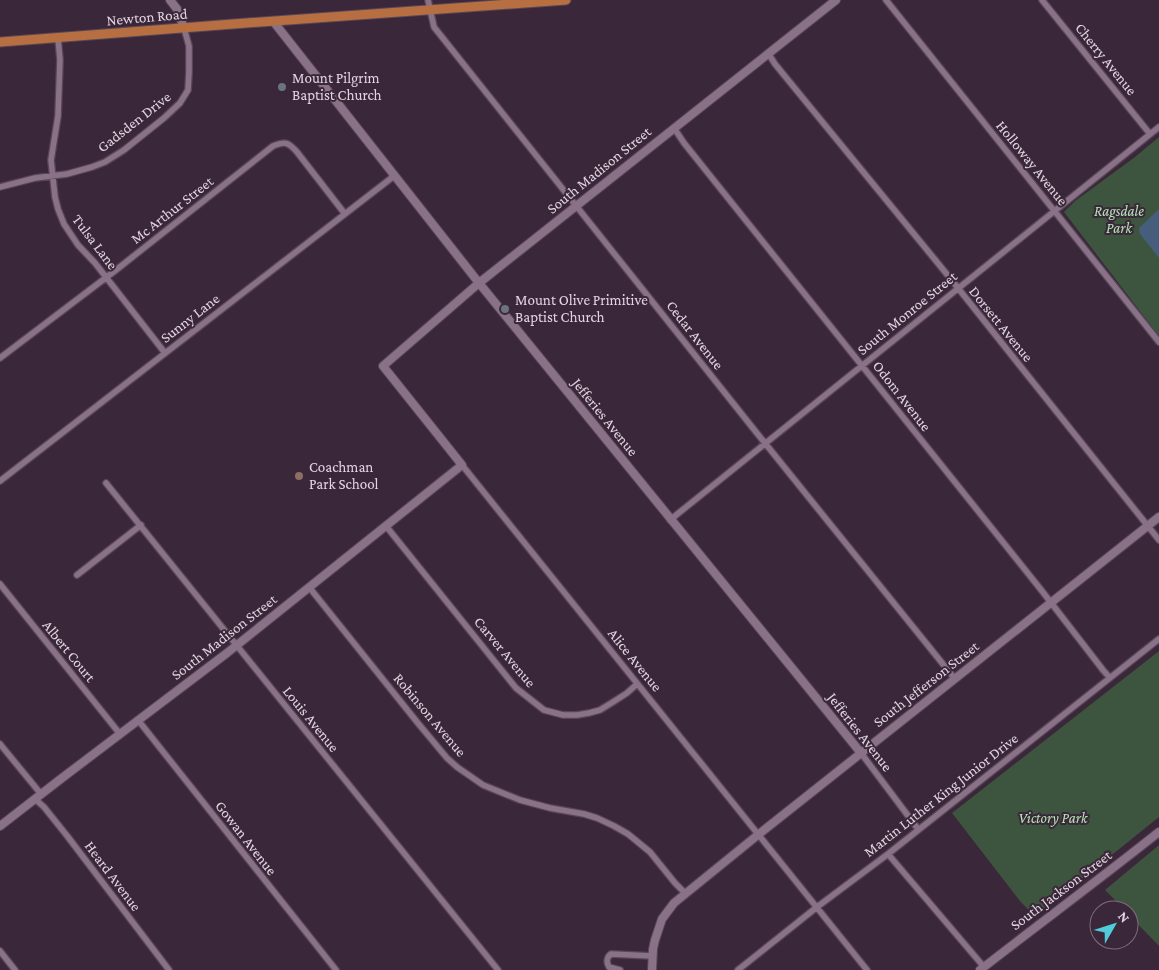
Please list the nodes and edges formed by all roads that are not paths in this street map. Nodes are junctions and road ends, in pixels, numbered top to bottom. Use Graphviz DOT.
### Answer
graph roads {
  1 [pos="170,0"];
  2 [pos="566,0"];
  3 [pos="836,0"];
  4 [pos="886,0"];
  5 [pos="1042,0"];
  6 [pos="429,5"];
  7 [pos="273,21"];
  8 [pos="184,28"];
  9 [pos="58,38"];
  10 [pos="0,42"];
  11 [pos="768,53"];
  12 [pos="1159,127"];
  13 [pos="674,128"];
  14 [pos="1150,134"];
  15 [pos="52,176"];
  16 [pos="394,176"];
  17 [pos="0,187"];
  18 [pos="577,206"];
  19 [pos="1055,211"];
  20 [pos="346,214"];
  21 [pos="106,277"];
  22 [pos="479,283"];
  23 [pos="957,289"];
  24 [pos="1159,342"];
  25 [pos="165,353"];
  26 [pos="0,358"];
  27 [pos="383,366"];
  28 [pos="862,366"];
  29 [pos="766,443"];
  30 [pos="462,466"];
  31 [pos="0,481"];
  32 [pos="106,483"];
  33 [pos="1159,517"];
  34 [pos="670,520"];
  35 [pos="141,525"];
  36 [pos="386,526"];
  37 [pos="1148,526"];
  38 [pos="1159,540"];
  39 [pos="77,575"];
  40 [pos="0,584"];
  41 [pos="309,587"];
  42 [pos="1051,602"];
  43 [pos="1159,639"];
  44 [pos="236,645"];
  45 [pos="1110,678"];
  46 [pos="955,679"];
  47 [pos="636,684"];
  48 [pos="138,720"];
  49 [pos="120,734"];
  50 [pos="0,744"];
  51 [pos="861,753"];
  52 [pos="38,797"];
  53 [pos="0,826"];
  54 [pos="918,829"];
  55 [pos="1159,832"];
  56 [pos="759,834"];
  57 [pos="888,854"];
  58 [pos="686,894"];
  59 [pos="817,907"];
  60 [pos="0,950"];
  61 [pos="653,956"];
  62 [pos="982,968"];
  63 [pos="15,970"];
  64 [pos="168,970"];
  65 [pos="336,970"];
  66 [pos="498,970"];
  67 [pos="620,970"];
  68 [pos="652,970"];
  69 [pos="738,970"];
  70 [pos="867,970"];
  1 -- 8 [label="street"];
  2 -- 6 [label="main road, Newton Road"];
  3 -- 11 [label="street, South Madison Street"];
  4 -- 19 [label="street, Holloway Avenue"];
  5 -- 14 [label="street, Cherry Avenue"];
  6 -- 7 [label="main road, Newton Road"];
  6 -- 18 [label="street, Cedar Avenue"];
  7 -- 8 [label="main road, Newton Road"];
  7 -- 16 [label="street, Jefferies Avenue"];
  8 -- 9 [label="main road, Newton Road"];
  8 -- 15 [label="street, Gadsden Drive"];
  9 -- 10 [label="main road, Newton Road"];
  9 -- 15 [label="street, Tulsa Lane"];
  11 -- 13 [label="street, South Madison Street"];
  11 -- 23 [label="street, Dorsett Avenue"];
  12 -- 14 [label="street, South Monroe Street"];
  13 -- 18 [label="street, South Madison Street"];
  13 -- 28 [label="street, Odom Avenue"];
  14 -- 19 [label="street, South Monroe Street"];
  15 -- 17 [label="street, Gadsden Drive"];
  15 -- 21 [label="street, Tulsa Lane"];
  16 -- 20 [label="street, Sunny Lane"];
  16 -- 22 [label="street, Jefferies Avenue"];
  18 -- 22 [label="street, South Madison Street"];
  18 -- 29 [label="street, Cedar Avenue"];
  19 -- 23 [label="street, South Monroe Street"];
  19 -- 24 [label="street, Holloway Avenue"];
  20 -- 21 [label="street, Mc Arthur Street"];
  20 -- 25 [label="street, Sunny Lane"];
  21 -- 25 [label="street, Tulsa Lane"];
  21 -- 26 [label="street, Mc Arthur Street"];
  22 -- 27 [label="street, South Madison Street"];
  22 -- 34 [label="street, Jefferies Avenue"];
  23 -- 28 [label="street, South Monroe Street"];
  23 -- 37 [label="street, Dorsett Avenue"];
  25 -- 31 [label="street, Sunny Lane"];
  27 -- 30 [label="street, Alice Avenue"];
  28 -- 29 [label="street, South Monroe Street"];
  28 -- 42 [label="street, Odom Avenue"];
  29 -- 34 [label="street, South Monroe Street"];
  29 -- 46 [label="street, Cedar Avenue"];
  30 -- 36 [label="street, South Madison Street"];
  30 -- 47 [label="street, Alice Avenue"];
  32 -- 35 [label="street, Louis Avenue"];
  33 -- 37 [label="street, South Jefferson Street"];
  34 -- 51 [label="street, Jefferies Avenue"];
  35 -- 39 [label="street"];
  35 -- 44 [label="street, Louis Avenue"];
  36 -- 41 [label="street, South Madison Street"];
  36 -- 47 [label="street, Carver Avenue"];
  37 -- 38 [label="street, Dorsett Avenue"];
  37 -- 42 [label="street, South Jefferson Street"];
  40 -- 49 [label="street, Albert Court"];
  41 -- 44 [label="street, South Madison Street"];
  41 -- 58 [label="street, Robinson Avenue"];
  42 -- 45 [label="street, Odom Avenue"];
  42 -- 46 [label="street, South Jefferson Street"];
  43 -- 45 [label="street, Martin Luther King Junior Drive"];
  44 -- 48 [label="street, South Madison Street"];
  44 -- 66 [label="street, Louis Avenue"];
  45 -- 54 [label="street, Martin Luther King Junior Drive"];
  46 -- 51 [label="street, South Jefferson Street"];
  47 -- 56 [label="street, Alice Avenue"];
  48 -- 49 [label="street, South Madison Street"];
  48 -- 65 [label="street, Gowan Avenue"];
  49 -- 52 [label="street, South Madison Street"];
  50 -- 52 [label="street, Heard Avenue"];
  51 -- 54 [label="street, Jefferies Avenue"];
  51 -- 56 [label="street, South Jefferson Street"];
  52 -- 53 [label="street, South Madison Street"];
  52 -- 64 [label="street, Heard Avenue"];
  54 -- 57 [label="street, Martin Luther King Junior Drive"];
  55 -- 62 [label="street, South Jackson Street"];
  56 -- 58 [label="street, South Jefferson Street"];
  56 -- 59 [label="street, Alice Avenue"];
  57 -- 59 [label="street, Martin Luther King Junior Drive"];
  57 -- 62 [label="street"];
  58 -- 61 [label="street, South Jefferson Street"];
  59 -- 69 [label="street, Martin Luther King Junior Drive"];
  59 -- 70 [label="street, Alice Avenue"];
  60 -- 63 [label="street"];
  61 -- 67 [label="street"];
  61 -- 68 [label="street, South Jefferson Street"];
}
